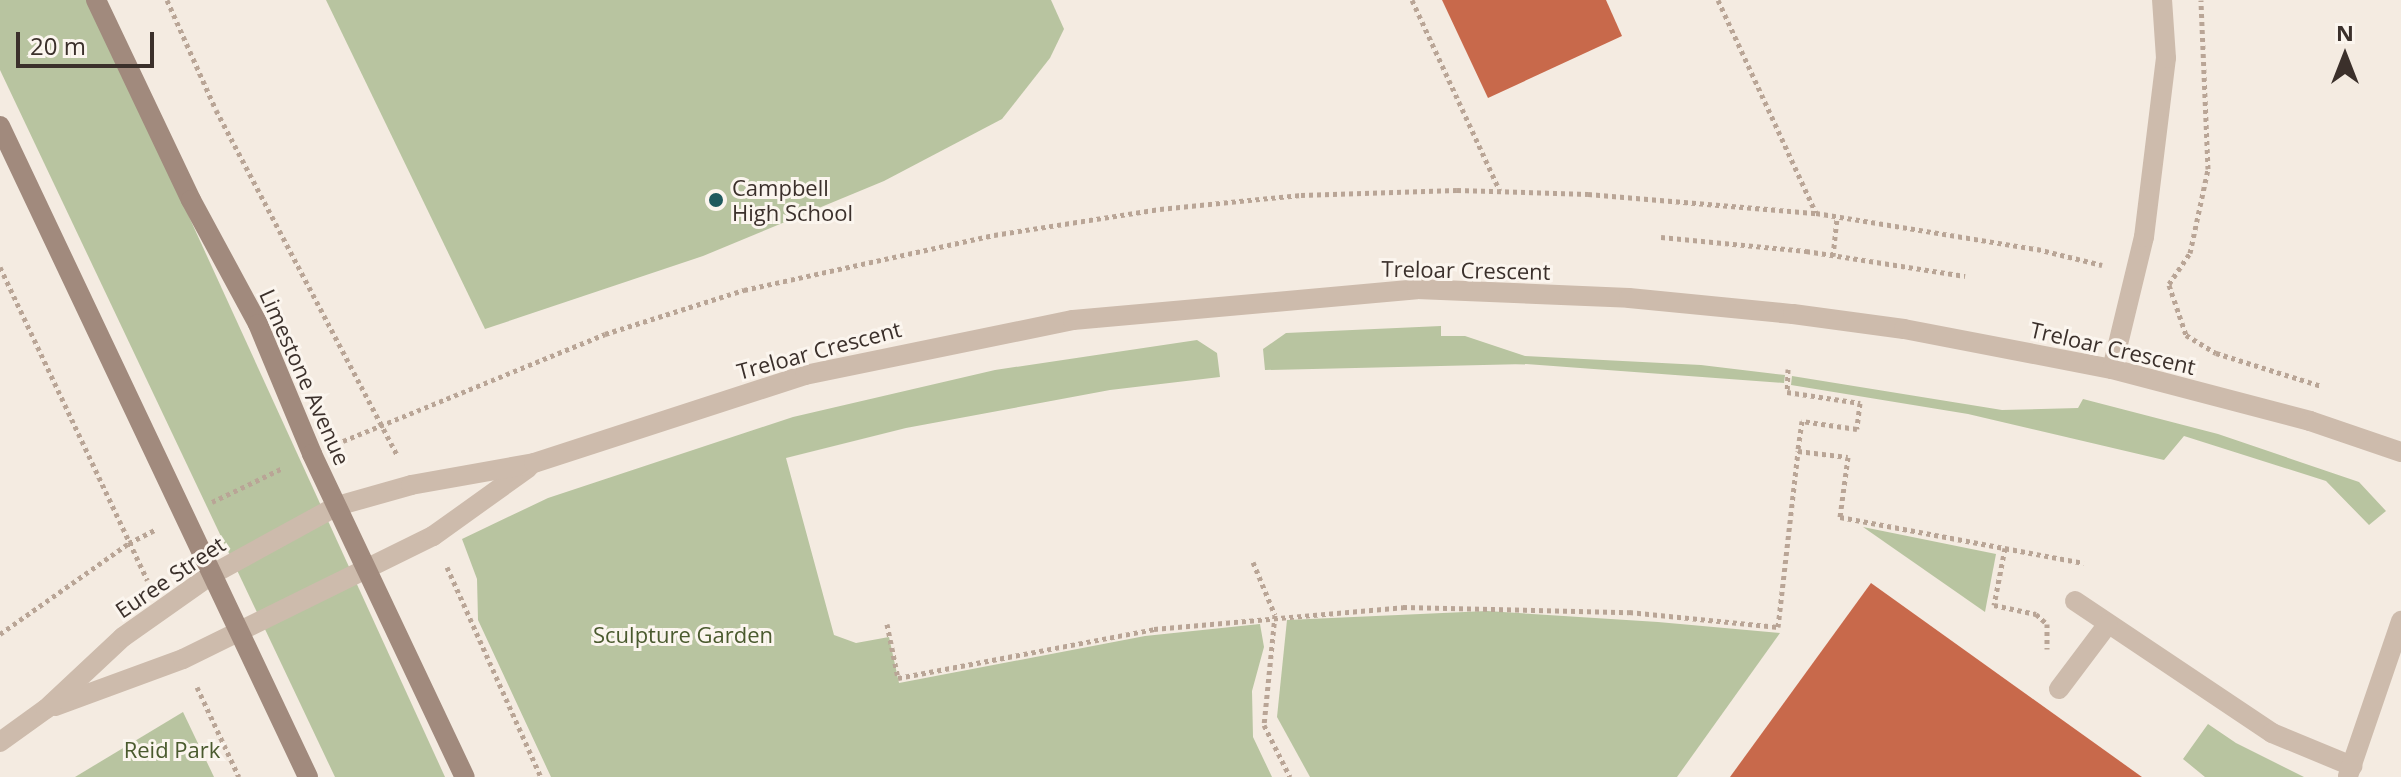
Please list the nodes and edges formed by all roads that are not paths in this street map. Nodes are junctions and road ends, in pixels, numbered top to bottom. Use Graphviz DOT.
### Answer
graph roads {
  1 [pos="96,0"];
  2 [pos="2162,0"];
  3 [pos="0,126"];
  4 [pos="2112,369"];
  5 [pos="2401,452"];
  6 [pos="534,463"];
  7 [pos="337,506"];
  8 [pos="366,569"];
  9 [pos="211,575"];
  10 [pos="2075,601"];
  11 [pos="2401,621"];
  12 [pos="2108,624"];
  13 [pos="238,630"];
  14 [pos="2059,689"];
  15 [pos="46,709"];
  16 [pos="0,742"];
  17 [pos="2350,772"];
  18 [pos="308,777"];
  19 [pos="465,777"];
  1 -- 7 [label="main road, Limestone Avenue"];
  2 -- 4 [label="street"];
  3 -- 9 [label="main road"];
  4 -- 5 [label="street, Treloar Crescent"];
  4 -- 6 [label="street, Treloar Crescent"];
  6 -- 7 [label="street, Treloar Crescent"];
  6 -- 8 [label="street, Treloar Crescent"];
  7 -- 8 [label="main road, Limestone Avenue"];
  7 -- 9 [label="street, Euree Street"];
  8 -- 13 [label="street, Euree Street"];
  8 -- 19 [label="main road, Limestone Avenue"];
  9 -- 13 [label="main road"];
  9 -- 15 [label="street, Euree Street"];
  10 -- 12 [label="street"];
  11 -- 17 [label="street"];
  12 -- 14 [label="street"];
  12 -- 17 [label="street"];
  13 -- 15 [label="street, Euree Street"];
  13 -- 18 [label="main road"];
  15 -- 16 [label="street, Euree Street"];
}
